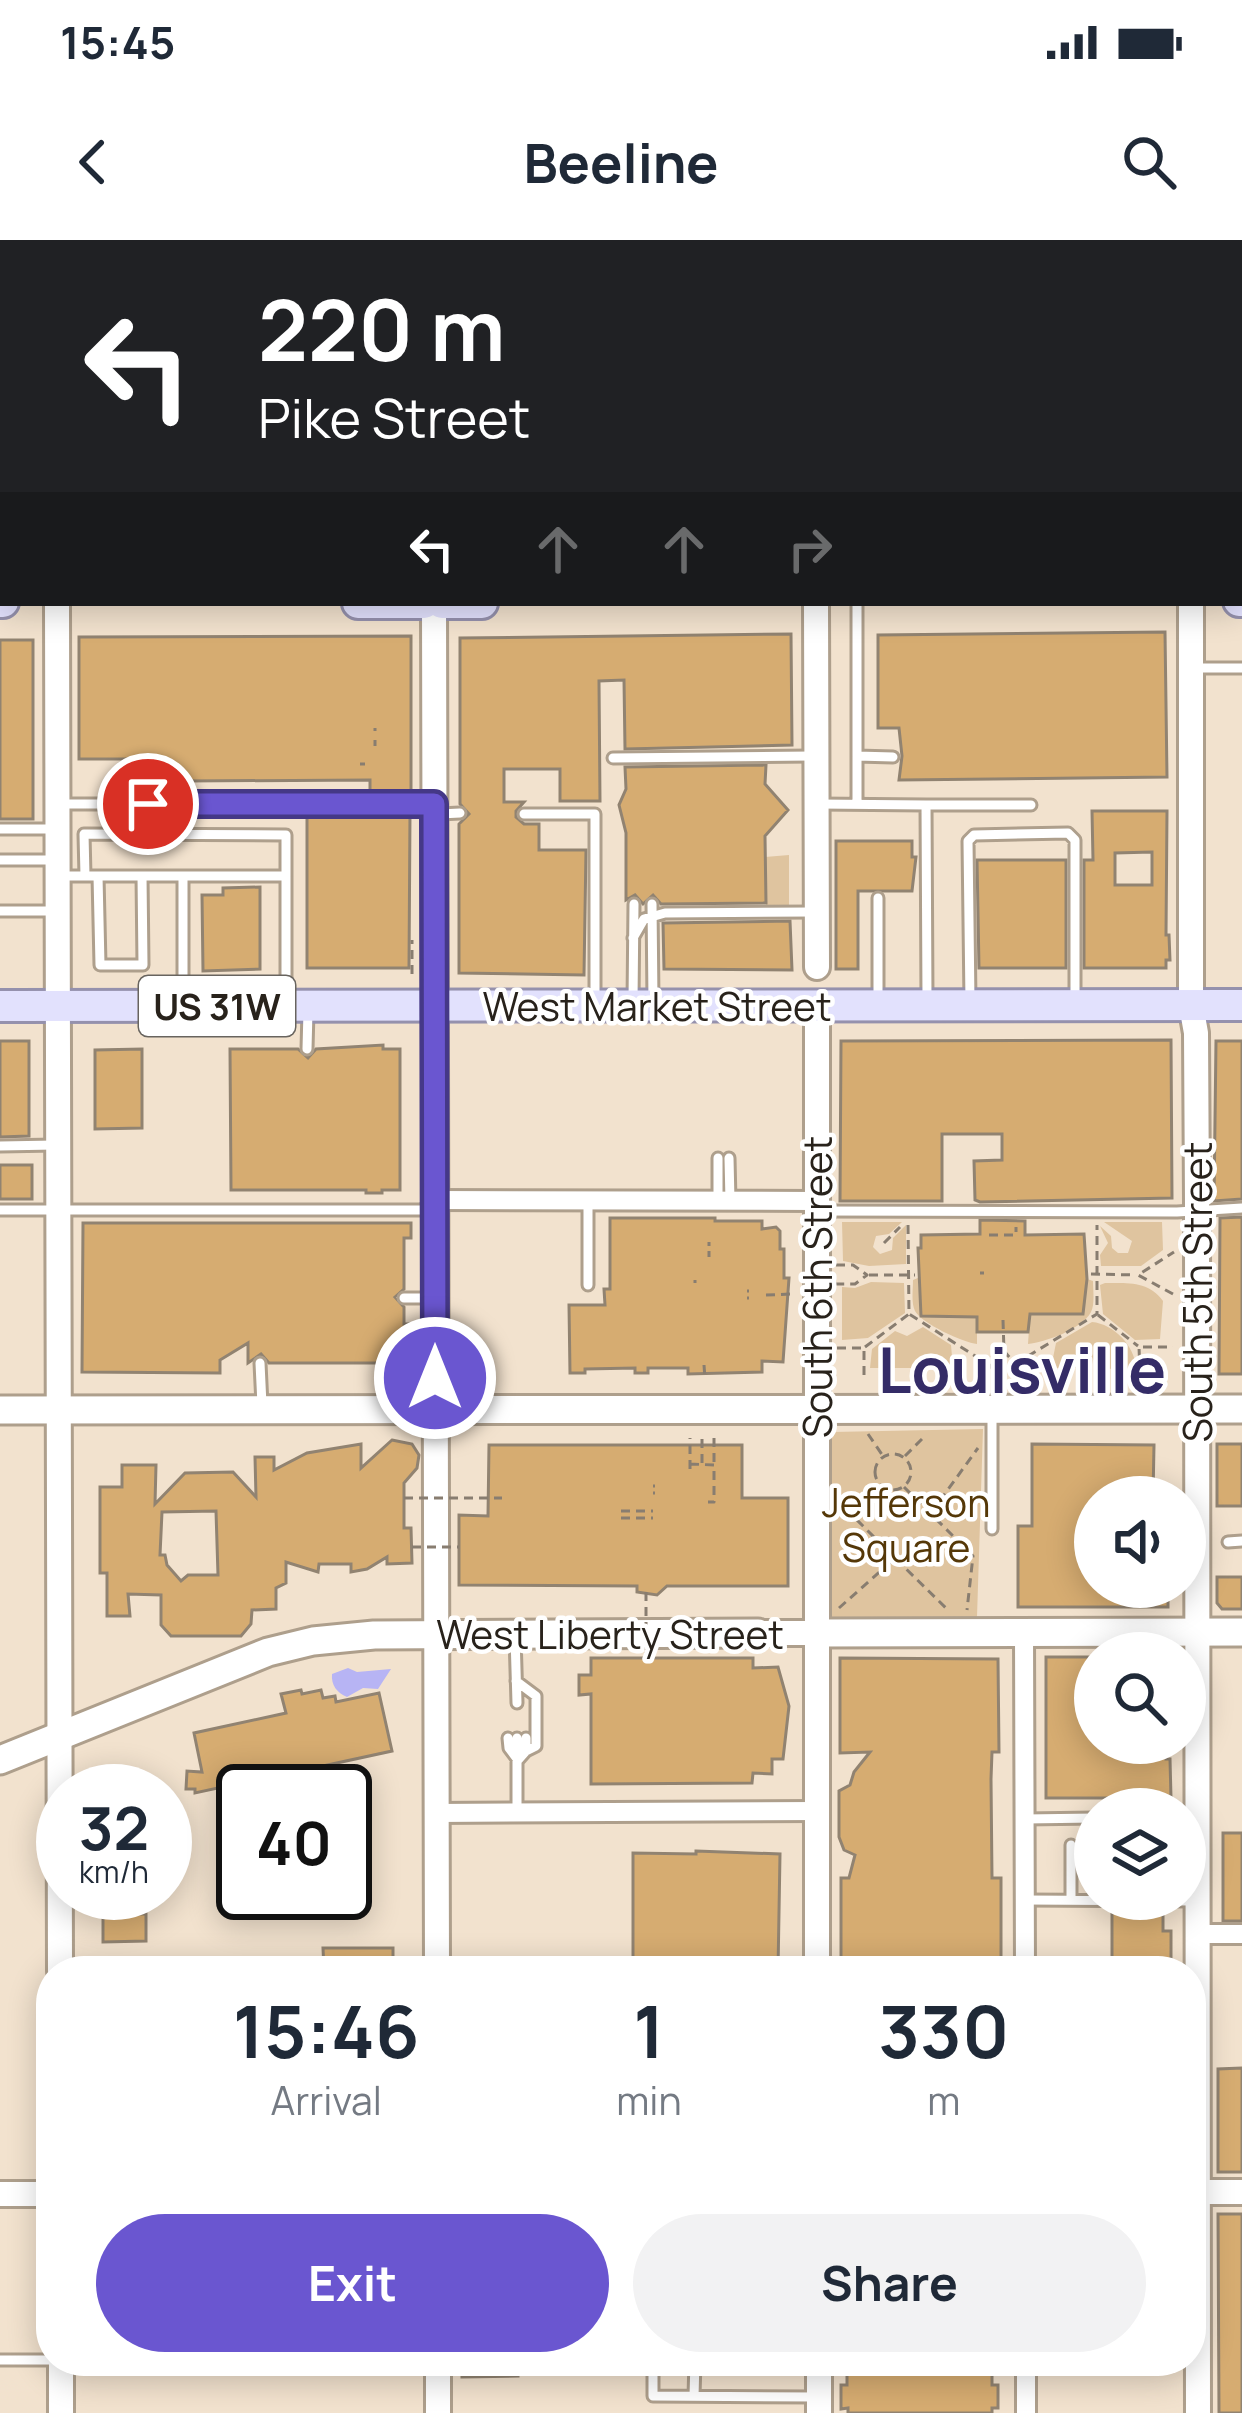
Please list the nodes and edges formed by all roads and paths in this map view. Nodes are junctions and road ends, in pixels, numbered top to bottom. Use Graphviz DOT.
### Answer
graph roads {
  1 [pos="57,606"];
  2 [pos="438,606"];
  3 [pos="816,606"];
  4 [pos="857,606"];
  5 [pos="1191,606"];
  6 [pos="1191,668"];
  7 [pos="1242,668"];
  8 [pos="817,756"];
  9 [pos="857,756"];
  10 [pos="893,757"];
  11 [pos="613,758"];
  12 [pos="817,803"];
  13 [pos="857,804"];
  14 [pos="926,805"];
  15 [pos="1031,805"];
  16 [pos="443,810"];
  17 [pos="524,814"];
  18 [pos="58,816"];
  19 [pos="0,830"];
  20 [pos="0,860"];
  21 [pos="58,868"];
  22 [pos="85,876"];
  23 [pos="98,876"];
  24 [pos="142,876"];
  25 [pos="183,876"];
  26 [pos="286,876"];
  27 [pos="878,898"];
  28 [pos="634,904"];
  29 [pos="652,910"];
  30 [pos="0,911"];
  31 [pos="58,911"];
  32 [pos="817,911"];
  33 [pos="633,938"];
  34 [pos="817,967"];
  35 [pos="1075,1005"];
  36 [pos="1191,1005"];
  37 [pos="1242,1005"];
  38 [pos="0,1006"];
  39 [pos="58,1006"];
  40 [pos="183,1006"];
  41 [pos="297,1006"];
  42 [pos="595,1006"];
  43 [pos="643,1006"];
  44 [pos="817,1006"];
  45 [pos="878,1006"];
  46 [pos="927,1006"];
  47 [pos="970,1006"];
  48 [pos="435,1007"];
  49 [pos="307,1049"];
  50 [pos="58,1145"];
  51 [pos="0,1146"];
  52 [pos="723,1158"];
  53 [pos="435,1200"];
  54 [pos="588,1200"];
  55 [pos="724,1201"];
  56 [pos="815,1206"];
  57 [pos="1197,1208"];
  58 [pos="1242,1208"];
  59 [pos="0,1210"];
  60 [pos="58,1210"];
  61 [pos="1097,1211"];
  62 [pos="1018,1225"];
  63 [pos="989,1235"];
  64 [pos="884,1243"];
  65 [pos="1174,1252"];
  66 [pos="835,1265"];
  67 [pos="868,1275"];
  68 [pos="912,1275"];
  69 [pos="1094,1275"];
  70 [pos="1138,1275"];
  71 [pos="835,1284"];
  72 [pos="588,1285"];
  73 [pos="766,1294"];
  74 [pos="793,1294"];
  75 [pos="1174,1294"];
  76 [pos="404,1298"];
  77 [pos="435,1298"];
  78 [pos="909,1314"];
  79 [pos="1097,1314"];
  80 [pos="1003,1320"];
  81 [pos="1173,1346"];
  82 [pos="1139,1347"];
  83 [pos="835,1348"];
  84 [pos="864,1348"];
  85 [pos="1004,1352"];
  86 [pos="260,1363"];
  87 [pos="1015,1364"];
  88 [pos="704,1365"];
  89 [pos="991,1366"];
  90 [pos="1140,1373"];
  91 [pos="705,1379"];
  92 [pos="864,1379"];
  93 [pos="1028,1379"];
  94 [pos="979,1380"];
  95 [pos="59,1409"];
  96 [pos="262,1409"];
  97 [pos="818,1409"];
  98 [pos="1196,1409"];
  99 [pos="1242,1409"];
  100 [pos="0,1410"];
  101 [pos="435,1410"];
  102 [pos="989,1422"];
  103 [pos="868,1434"];
  104 [pos="925,1436"];
  105 [pos="690,1438"];
  106 [pos="702,1438"];
  107 [pos="714,1438"];
  108 [pos="883,1456"];
  109 [pos="904,1457"];
  110 [pos="702,1465"];
  111 [pos="714,1465"];
  112 [pos="904,1486"];
  113 [pos="884,1487"];
  114 [pos="404,1498"];
  115 [pos="502,1498"];
  116 [pos="710,1498"];
  117 [pos="836,1500"];
  118 [pos="930,1514"];
  119 [pos="652,1515"];
  120 [pos="854,1518"];
  121 [pos="992,1528"];
  122 [pos="1228,1541"];
  123 [pos="1242,1541"];
  124 [pos="412,1547"];
  125 [pos="459,1547"];
  126 [pos="895,1558"];
  127 [pos="646,1592"];
  128 [pos="838,1609"];
  129 [pos="948,1610"];
  130 [pos="967,1610"];
  131 [pos="1024,1632"];
  132 [pos="1074,1632"];
  133 [pos="1197,1632"];
  134 [pos="1206,1632"];
  135 [pos="1242,1632"];
  136 [pos="758,1633"];
  137 [pos="817,1633"];
  138 [pos="515,1634"];
  139 [pos="436,1635"];
  140 [pos="646,1658"];
  141 [pos="516,1682"];
  142 [pos="517,1702"];
  143 [pos="60,1737"];
  144 [pos="522,1755"];
  145 [pos="0,1760"];
  146 [pos="817,1811"];
  147 [pos="436,1813"];
  148 [pos="517,1813"];
  149 [pos="1074,1818"];
  150 [pos="1025,1819"];
  151 [pos="1071,1845"];
  152 [pos="1025,1900"];
  153 [pos="1071,1900"];
  154 [pos="1074,1900"];
  155 [pos="1198,1920"];
  156 [pos="1198,1934"];
  157 [pos="1242,1934"];
  158 [pos="60,1956"];
  159 [pos="437,1956"];
  160 [pos="817,1956"];
  161 [pos="1025,1956"];
  162 [pos="1198,1956"];
  163 [pos="1206,2192"];
  164 [pos="1242,2192"];
  165 [pos="0,2194"];
  166 [pos="36,2194"];
  167 [pos="0,2360"];
  168 [pos="36,2360"];
  169 [pos="61,2376"];
  170 [pos="438,2376"];
  171 [pos="653,2376"];
  172 [pos="694,2376"];
  173 [pos="1026,2376"];
  174 [pos="1197,2376"];
  175 [pos="694,2396"];
  176 [pos="819,2405"];
  177 [pos="61,2413"];
  178 [pos="438,2413"];
  179 [pos="1026,2413"];
  180 [pos="1198,2413"];
  1 -- 18 [label="street"];
  2 -- 16 [label="street"];
  3 -- 8 [label="street, South 6th Street"];
  4 -- 9 [label="lane"];
  5 -- 6 [label="street, South 5th Street"];
  6 -- 7 [label="lane"];
  6 -- 36 [label="street, South 5th Street"];
  8 -- 11 [label="lane"];
  8 -- 12 [label="street, South 6th Street"];
  9 -- 10 [label="lane"];
  9 -- 13 [label="lane"];
  12 -- 13 [label="lane"];
  12 -- 32 [label="street, South 6th Street"];
  13 -- 14 [label="lane"];
  14 -- 15 [label="lane"];
  14 -- 46 [label="lane"];
  16 -- 18 [label="lane"];
  16 -- 48 [label="street"];
  17 -- 42 [label="lane"];
  18 -- 19 [label="lane"];
  18 -- 21 [label="street"];
  20 -- 21 [label="lane"];
  21 -- 22 [label="lane"];
  21 -- 31 [label="street"];
  22 -- 23 [label="lane"];
  22 -- 26 [label="lane"];
  23 -- 24 [label="lane"];
  23 -- 24 [label="lane"];
  24 -- 25 [label="lane"];
  25 -- 26 [label="lane"];
  25 -- 40 [label="lane"];
  26 -- 41 [label="lane"];
  27 -- 45 [label="lane"];
  28 -- 33 [label="lane"];
  29 -- 32 [label="lane"];
  29 -- 33 [label="lane"];
  29 -- 43 [label="lane"];
  30 -- 31 [label="lane"];
  31 -- 39 [label="street"];
  32 -- 34 [label="street, South 6th Street"];
  33 -- 43 [label="lane"];
  34 -- 44 [label="street, South 6th Street"];
  35 -- 36 [label="main road, West Market Street / US 31W"];
  35 -- 47 [label="main road, West Market Street / US 31W"];
  35 -- 47 [label="lane"];
  36 -- 37 [label="main road, West Market Street / US 31W"];
  36 -- 57 [label="street, South 5th Street"];
  38 -- 39 [label="main road, West Market Street / US 31W"];
  39 -- 40 [label="main road, West Market Street / US 31W"];
  39 -- 50 [label="street"];
  40 -- 41 [label="main road, West Market Street / US 31W"];
  41 -- 48 [label="main road, West Market Street / US 31W"];
  41 -- 49 [label="lane"];
  42 -- 43 [label="main road, West Market Street / US 31W"];
  42 -- 48 [label="main road, West Market Street / US 31W"];
  43 -- 44 [label="main road, West Market Street / US 31W"];
  44 -- 45 [label="main road, West Market Street / US 31W"];
  44 -- 56 [label="street, South 6th Street"];
  45 -- 46 [label="main road, West Market Street / US 31W"];
  46 -- 47 [label="main road, West Market Street / US 31W"];
  48 -- 53 [label="street"];
  50 -- 51 [label="lane"];
  50 -- 60 [label="street"];
  52 -- 55 [label="lane"];
  53 -- 54 [label="street"];
  53 -- 60 [label="lane"];
  53 -- 77 [label="street"];
  54 -- 55 [label="street"];
  54 -- 72 [label="lane"];
  55 -- 56 [label="street"];
  56 -- 61 [label="lane"];
  56 -- 97 [label="street, South 6th Street"];
  57 -- 58 [label="lane"];
  57 -- 61 [label="lane"];
  57 -- 98 [label="street, South 5th Street"];
  59 -- 60 [label="lane"];
  60 -- 95 [label="street"];
  61 -- 69 [label="path"];
  62 -- 63 [label="path"];
  64 -- 68 [label="path"];
  65 -- 70 [label="path"];
  66 -- 67 [label="path"];
  67 -- 68 [label="path"];
  67 -- 71 [label="path"];
  68 -- 78 [label="path"];
  69 -- 70 [label="path"];
  69 -- 79 [label="path"];
  70 -- 75 [label="path"];
  73 -- 74 [label="path"];
  76 -- 77 [label="lane"];
  77 -- 101 [label="street"];
  78 -- 84 [label="path"];
  78 -- 89 [label="path"];
  79 -- 82 [label="path"];
  79 -- 87 [label="path"];
  80 -- 85 [label="path"];
  81 -- 82 [label="path"];
  82 -- 90 [label="path"];
  83 -- 84 [label="path"];
  84 -- 92 [label="path"];
  85 -- 87 [label="path"];
  85 -- 89 [label="path"];
  86 -- 96 [label="lane"];
  87 -- 93 [label="path"];
  88 -- 91 [label="path"];
  89 -- 94 [label="path"];
  95 -- 96 [label="main road"];
  95 -- 100 [label="main road"];
  95 -- 143 [label="street"];
  96 -- 101 [label="main road"];
  97 -- 101 [label="main road"];
  97 -- 102 [label="main road"];
  97 -- 137 [label="street, South 6th Street"];
  98 -- 99 [label="main road"];
  98 -- 102 [label="main road"];
  98 -- 133 [label="street, South 5th Street"];
  101 -- 139 [label="street"];
  102 -- 118 [label="path"];
  102 -- 121 [label="lane"];
  103 -- 108 [label="path"];
  104 -- 109 [label="path"];
  105 -- 110 [label="path"];
  106 -- 110 [label="path"];
  107 -- 111 [label="path"];
  108 -- 109 [label="path"];
  108 -- 113 [label="path"];
  109 -- 112 [label="path"];
  110 -- 111 [label="path"];
  111 -- 116 [label="path"];
  112 -- 113 [label="path"];
  112 -- 118 [label="path"];
  113 -- 120 [label="path"];
  114 -- 115 [label="path, bridge"];
  117 -- 120 [label="path"];
  118 -- 130 [label="path"];
  119 -- 119 [label="path"];
  120 -- 126 [label="path"];
  122 -- 123 [label="lane"];
  124 -- 125 [label="path, bridge"];
  126 -- 128 [label="path"];
  126 -- 129 [label="path"];
  127 -- 140 [label="path, bridge"];
  131 -- 132 [label="main road, West Liberty Street"];
  131 -- 137 [label="main road, West Liberty Street"];
  131 -- 150 [label="street"];
  134 -- 135 [label="main road, West Liberty Street"];
  136 -- 137 [label="street, West Liberty Street"];
  136 -- 138 [label="main road, West Liberty Street"];
  137 -- 146 [label="street, South 6th Street"];
  138 -- 139 [label="main road, West Liberty Street"];
  138 -- 141 [label="lane"];
  139 -- 143 [label="main road, West Liberty Street"];
  139 -- 147 [label="street"];
  141 -- 142 [label="lane"];
  141 -- 144 [label="lane"];
  143 -- 145 [label="main road, West Liberty Street"];
  143 -- 158 [label="street"];
  144 -- 144 [label="lane"];
  144 -- 148 [label="lane"];
  146 -- 148 [label="street"];
  146 -- 160 [label="street, South 6th Street"];
  147 -- 148 [label="street"];
  147 -- 159 [label="street"];
  149 -- 150 [label="lane"];
  150 -- 152 [label="street"];
  151 -- 153 [label="lane"];
  152 -- 153 [label="lane"];
  152 -- 161 [label="street"];
  153 -- 154 [label="lane"];
  155 -- 156 [label="street, South 5th Street"];
  156 -- 157 [label="street"];
  156 -- 162 [label="street, South 5th Street"];
  163 -- 164 [label="street"];
  165 -- 166 [label="street"];
  167 -- 168 [label="lane"];
  169 -- 177 [label="street"];
  170 -- 178 [label="street"];
  171 -- 175 [label="lane"];
  172 -- 175 [label="lane"];
  173 -- 179 [label="street"];
  174 -- 180 [label="street, South 5th Street"];
  175 -- 176 [label="lane"];
}
